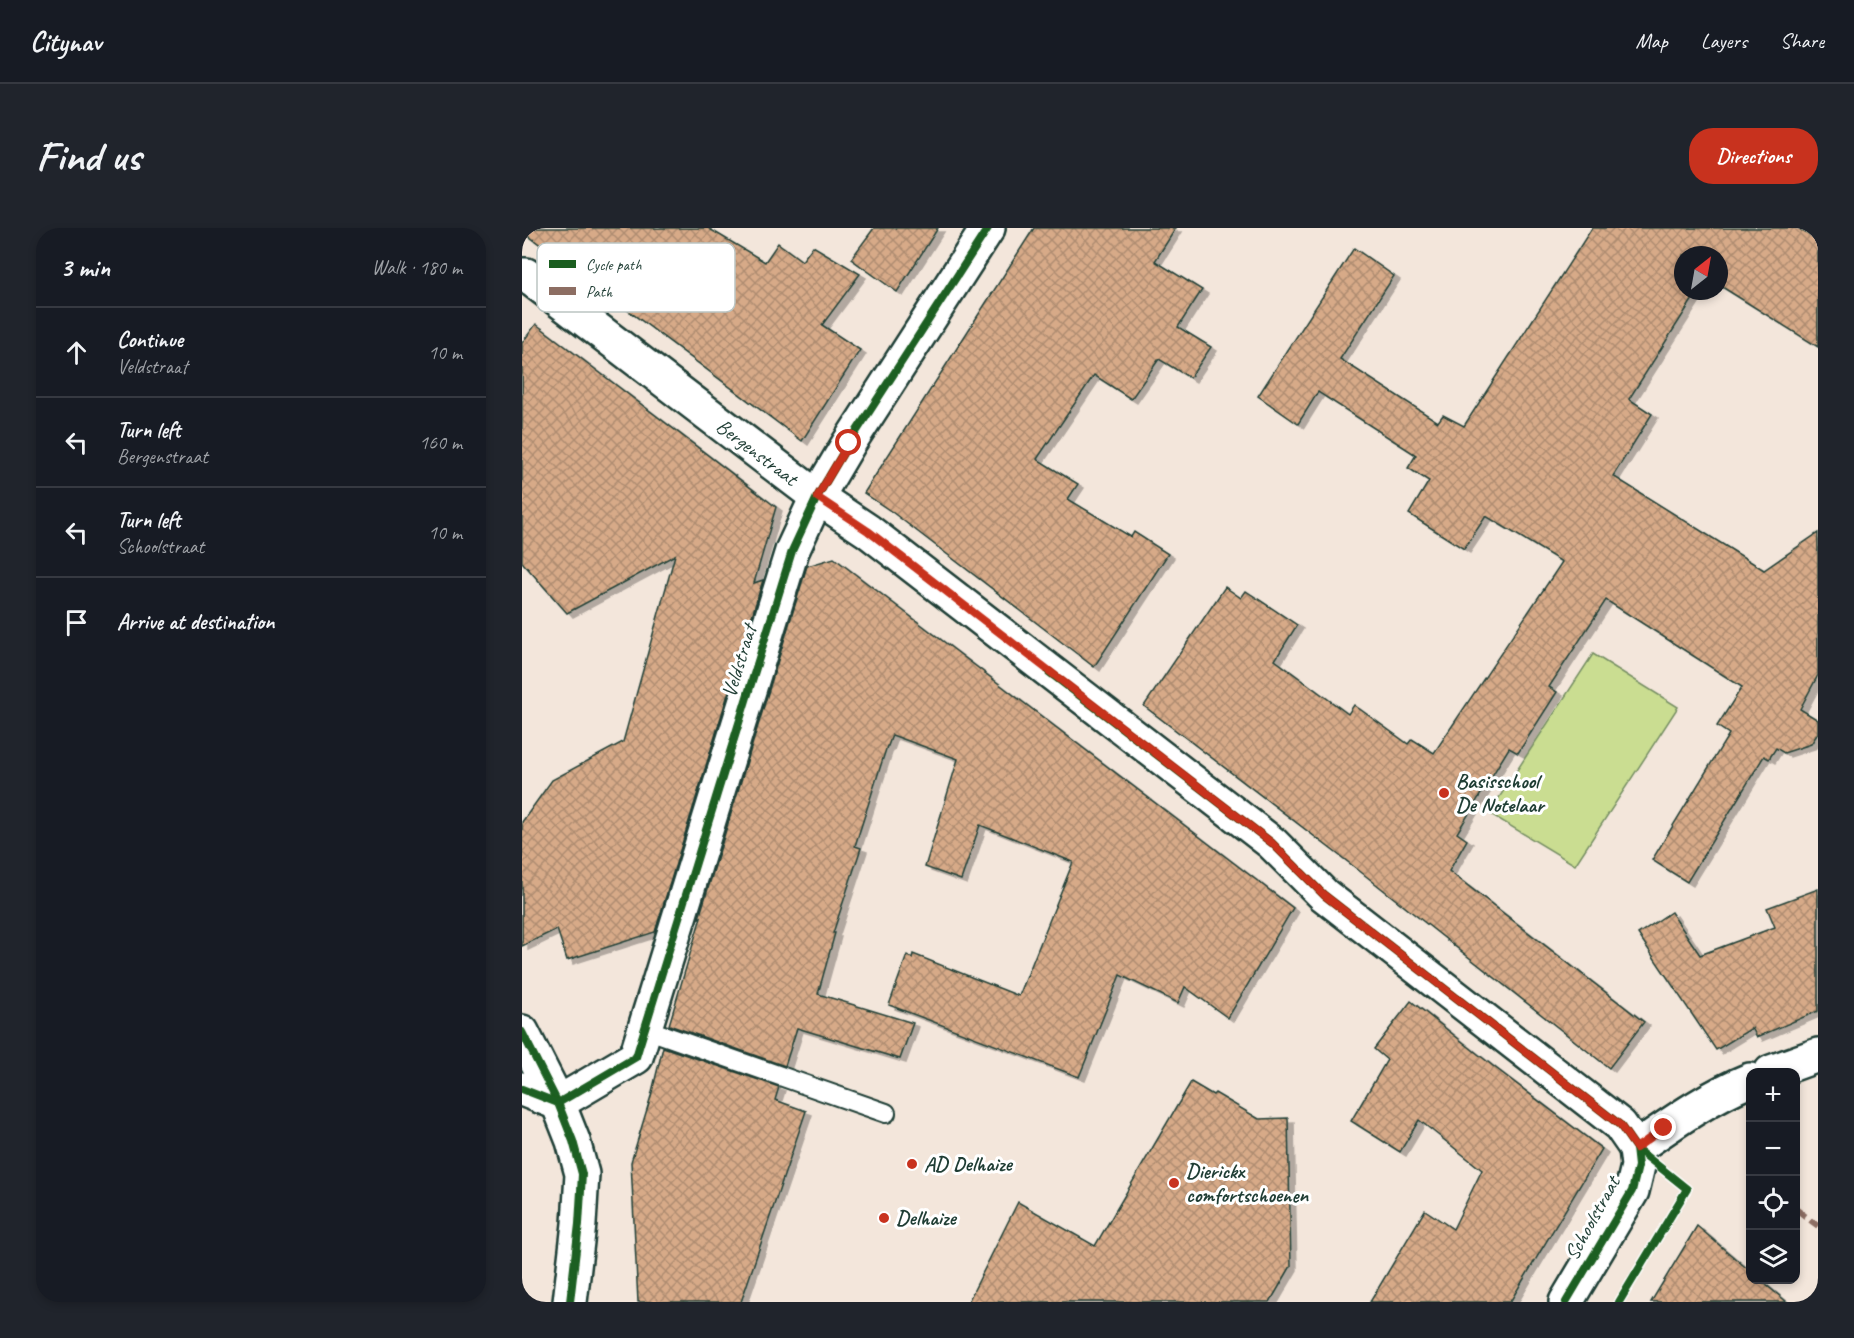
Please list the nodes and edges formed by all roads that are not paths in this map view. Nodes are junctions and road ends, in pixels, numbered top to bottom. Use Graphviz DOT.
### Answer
graph roads {
  1 [pos="988,228"];
  2 [pos="522,275"];
  3 [pos="537,283"];
  4 [pos="574,312"];
  5 [pos="817,497"];
  6 [pos="646,1029"];
  7 [pos="522,1032"];
  8 [pos="1818,1054"];
  9 [pos="1781,1068"];
  10 [pos="1746,1082"];
  11 [pos="522,1089"];
  12 [pos="558,1102"];
  13 [pos="886,1113"];
  14 [pos="1636,1148"];
  15 [pos="570,1302"];
  16 [pos="1566,1302"];
  1 -- 5 [label="street, Veldstraat"];
  2 -- 3 [label="street, Bergenstraat"];
  4 -- 5 [label="street, Bergenstraat"];
  5 -- 6 [label="street, Veldstraat"];
  5 -- 14 [label="street, Bergenstraat"];
  6 -- 12 [label="street, Veldstraat"];
  6 -- 13 [label="lane"];
  7 -- 12 [label="street"];
  8 -- 9 [label="street"];
  10 -- 14 [label="street"];
  11 -- 12 [label="street"];
  12 -- 15 [label="street"];
  14 -- 16 [label="street, Schoolstraat"];
}
